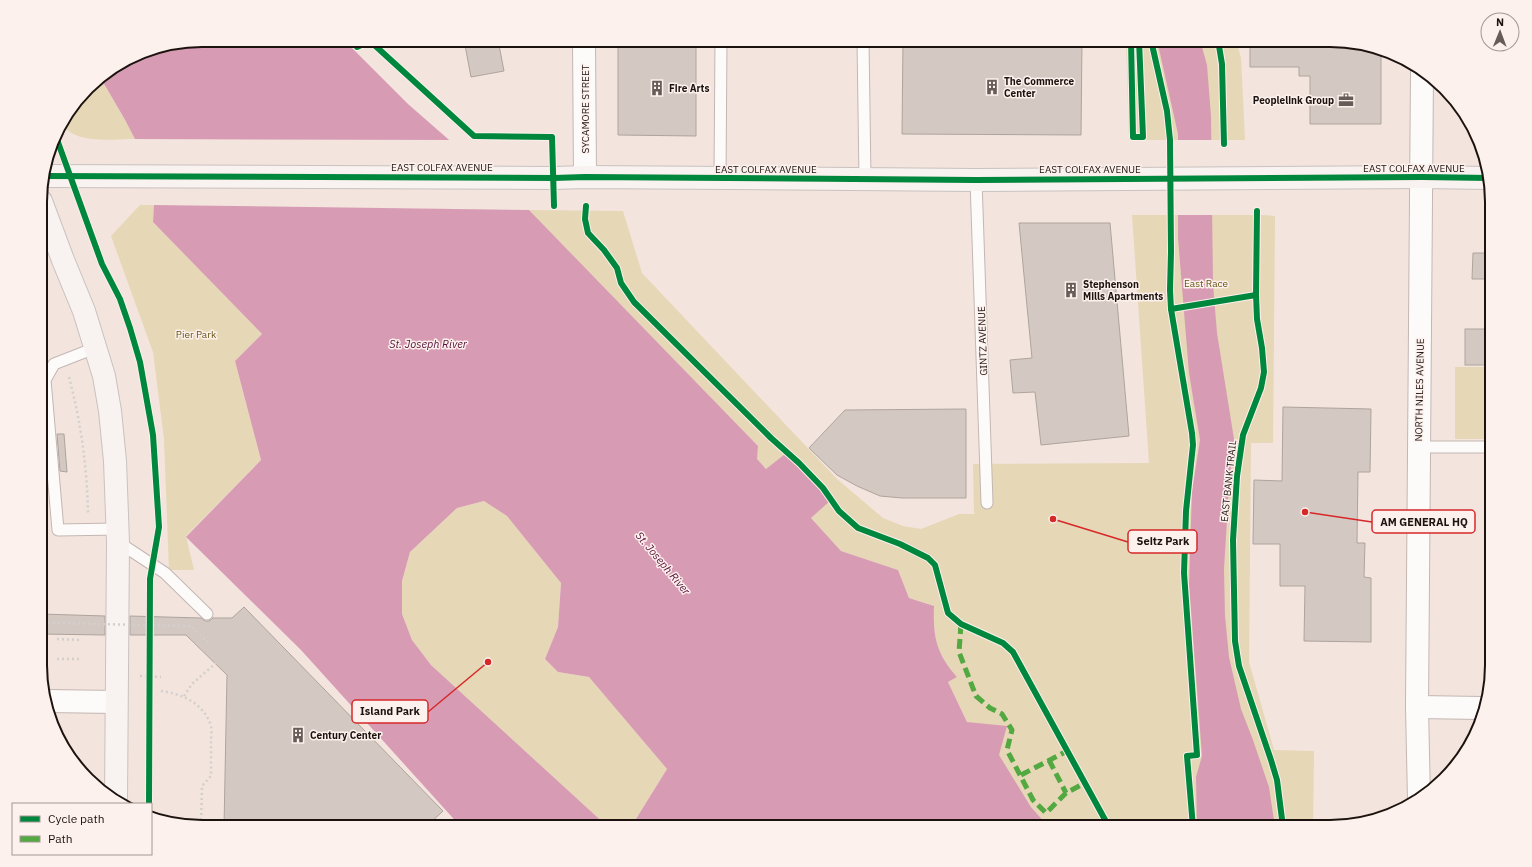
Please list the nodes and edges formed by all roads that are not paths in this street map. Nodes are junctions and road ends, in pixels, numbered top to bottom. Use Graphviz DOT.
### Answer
graph roads {
  1 [pos="584,47"];
  2 [pos="721,47"];
  3 [pos="864,47"];
  4 [pos="1422,77"];
  5 [pos="49,176"];
  6 [pos="585,177"];
  7 [pos="1422,177"];
  8 [pos="1483,178"];
  9 [pos="720,179"];
  10 [pos="865,179"];
  11 [pos="976,180"];
  12 [pos="47,217"];
  13 [pos="95,348"];
  14 [pos="47,376"];
  15 [pos="47,403"];
  16 [pos="1418,447"];
  17 [pos="1485,447"];
  18 [pos="987,503"];
  19 [pos="117,536"];
  20 [pos="207,614"];
  21 [pos="51,701"];
  22 [pos="116,702"];
  23 [pos="1417,707"];
  24 [pos="1479,708"];
  25 [pos="1419,792"];
  26 [pos="116,794"];
  1 -- 6 [label="street, SYCAMORE STREET"];
  2 -- 9 [label="lane"];
  3 -- 10 [label="lane"];
  4 -- 7 [label="street, NORTH NILES AVENUE"];
  5 -- 6 [label="main road, EAST COLFAX AVENUE"];
  6 -- 9 [label="main road, EAST COLFAX AVENUE"];
  7 -- 8 [label="main road, EAST COLFAX AVENUE"];
  7 -- 11 [label="main road, EAST COLFAX AVENUE"];
  7 -- 16 [label="street, NORTH NILES AVENUE"];
  9 -- 10 [label="main road, EAST COLFAX AVENUE"];
  10 -- 11 [label="main road, EAST COLFAX AVENUE"];
  11 -- 18 [label="lane, GINTZ AVENUE"];
  12 -- 13 [label="main road"];
  13 -- 14 [label="lane"];
  13 -- 19 [label="main road"];
  15 -- 19 [label="lane"];
  16 -- 17 [label="lane"];
  16 -- 23 [label="street, NORTH NILES AVENUE"];
  19 -- 20 [label="lane"];
  19 -- 22 [label="main road"];
  21 -- 22 [label="street"];
  22 -- 26 [label="main road"];
  23 -- 24 [label="street"];
  23 -- 25 [label="street, NORTH NILES AVENUE"];
}
